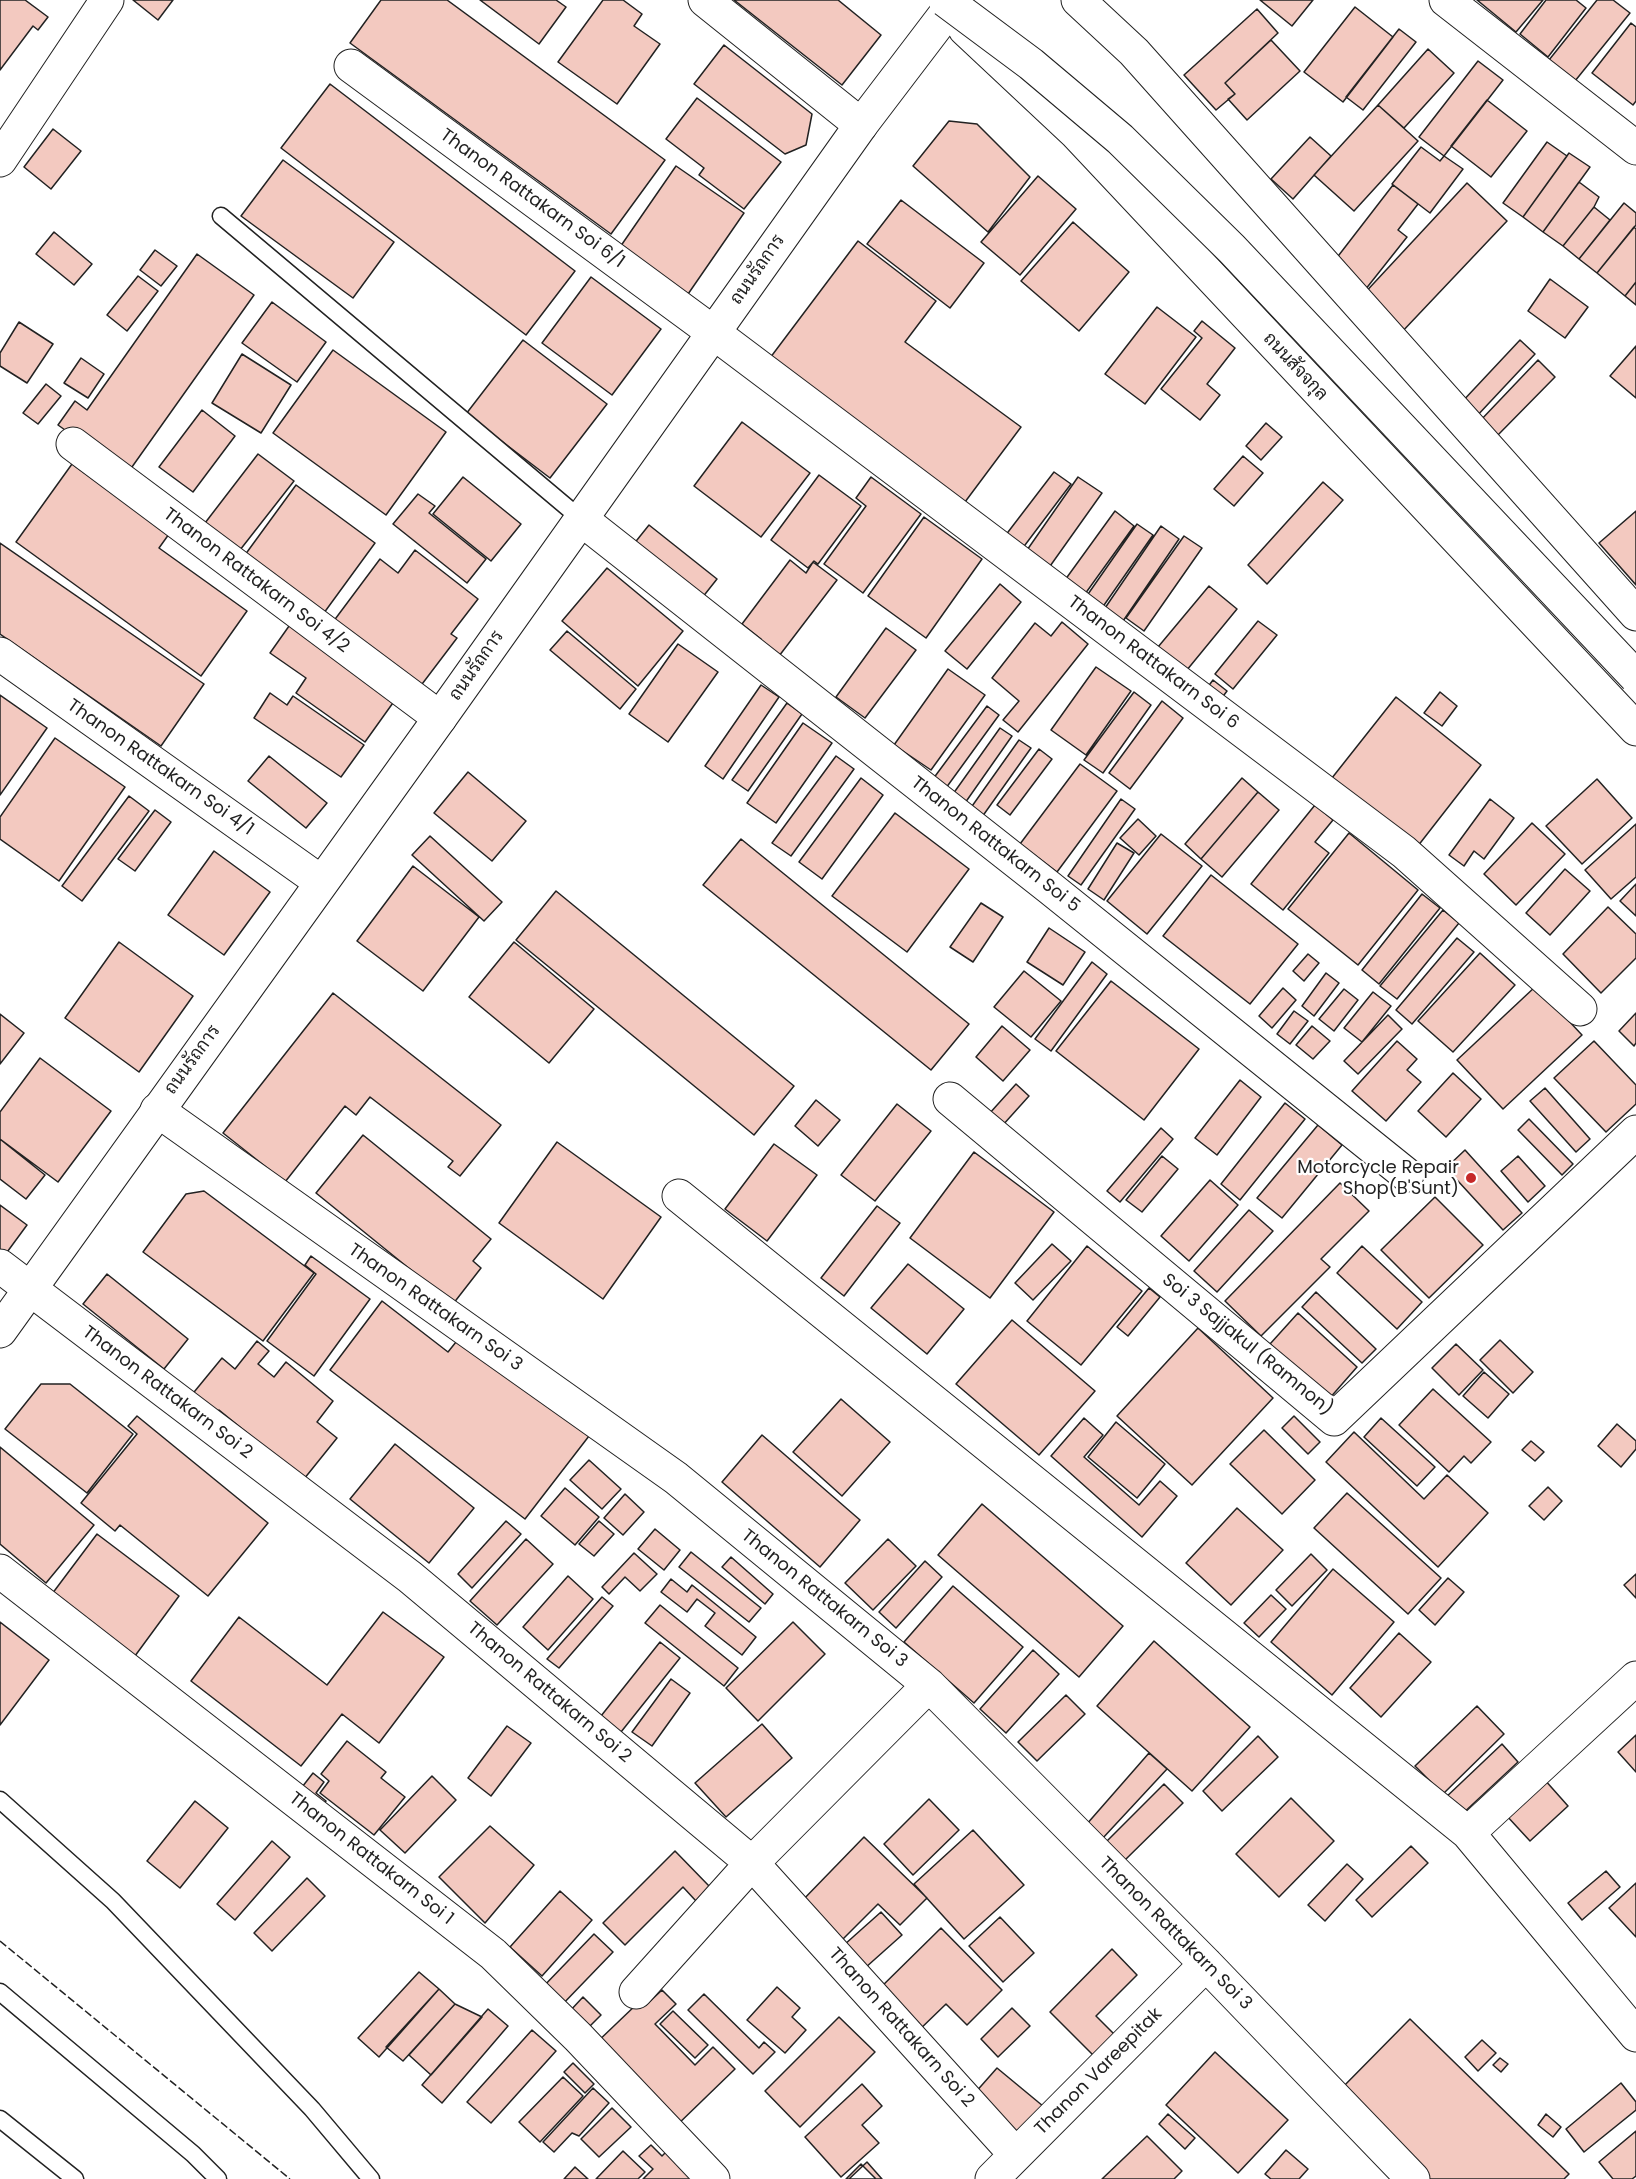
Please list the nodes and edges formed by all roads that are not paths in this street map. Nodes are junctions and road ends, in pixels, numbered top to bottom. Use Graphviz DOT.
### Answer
graph roads {
  1 [pos="107,0"];
  2 [pos="705,0"];
  3 [pos="1078,0"];
  4 [pos="1446,0"];
  5 [pos="948,4"];
  6 [pos="351,66"];
  7 [pos="861,125"];
  8 [pos="1636,148"];
  9 [pos="0,160"];
  10 [pos="221,216"];
  11 [pos="714,333"];
  12 [pos="73,444"];
  13 [pos="581,519"];
  14 [pos="1636,614"];
  15 [pos="0,654"];
  16 [pos="1636,677"];
  17 [pos="440,718"];
  18 [pos="1636,729"];
  19 [pos="321,882"];
  20 [pos="1580,1009"];
  21 [pos="950,1099"];
  22 [pos="157,1110"];
  23 [pos="1636,1132"];
  24 [pos="1407,1175"];
  25 [pos="680,1196"];
  26 [pos="0,1266"];
  27 [pos="30,1290"];
  28 [pos="0,1331"];
  29 [pos="0,1571"];
  30 [pos="1636,1678"];
  31 [pos="929,1685"];
  32 [pos="0,1800"];
  33 [pos="1468,1833"];
  34 [pos="752,1863"];
  35 [pos="1206,1964"];
  36 [pos="0,1992"];
  37 [pos="636,1992"];
  38 [pos="1636,2035"];
  39 [pos="0,2119"];
  40 [pos="1016,2155"];
  41 [pos="75,2179"];
  42 [pos="218,2179"];
  43 [pos="371,2179"];
  44 [pos="713,2179"];
  45 [pos="992,2179"];
  46 [pos="1413,2179"];
  1 -- 9 [label="street"];
  2 -- 7 [label="street"];
  3 -- 14 [label="street"];
  4 -- 8 [label="street"];
  5 -- 7 [label="street, ถนนรัถการ"];
  5 -- 16 [label="street, ถนนสัจจกุล, bridge"];
  5 -- 18 [label="street, ถนนสัจจกุล"];
  6 -- 11 [label="street, Thanon Rattakarn Soi 6/1"];
  7 -- 11 [label="street, ถนนรัถการ"];
  10 -- 13 [label="lane"];
  11 -- 13 [label="street, ถนนรัถการ"];
  11 -- 20 [label="street, Thanon Rattakarn Soi 6"];
  12 -- 17 [label="street, Thanon Rattakarn Soi 4/2"];
  13 -- 17 [label="street, ถนนรัถการ"];
  13 -- 24 [label="street, Thanon Rattakarn Soi 5"];
  15 -- 19 [label="street, Thanon Rattakarn Soi 4/1"];
  17 -- 19 [label="street, ถนนรัถการ"];
  19 -- 22 [label="street, ถนนรัถการ"];
  21 -- 23 [label="street, Soi 3 Sajjakul (Ramnon)"];
  22 -- 27 [label="street, ถนนรัถการ"];
  22 -- 31 [label="street, Thanon Rattakarn Soi 3"];
  25 -- 33 [label="street"];
  26 -- 27 [label="street, Thanon Rattakarn Soi 2"];
  27 -- 28 [label="street, ถนนรัถการ"];
  27 -- 34 [label="street, Thanon Rattakarn Soi 2"];
  29 -- 44 [label="street, Thanon Rattakarn Soi 1"];
  30 -- 33 [label="street"];
  31 -- 34 [label="street"];
  31 -- 35 [label="street, Thanon Rattakarn Soi 3"];
  32 -- 43 [label="lane"];
  33 -- 38 [label="street"];
  34 -- 37 [label="street"];
  34 -- 40 [label="street, Thanon Rattakarn Soi 2"];
  35 -- 40 [label="street, Thanon Vareepitak"];
  35 -- 46 [label="street, Thanon Rattakarn Soi 3"];
  36 -- 42 [label="lane"];
  39 -- 41 [label="lane"];
  40 -- 45 [label="street, Thanon Vareepitak"];
}
